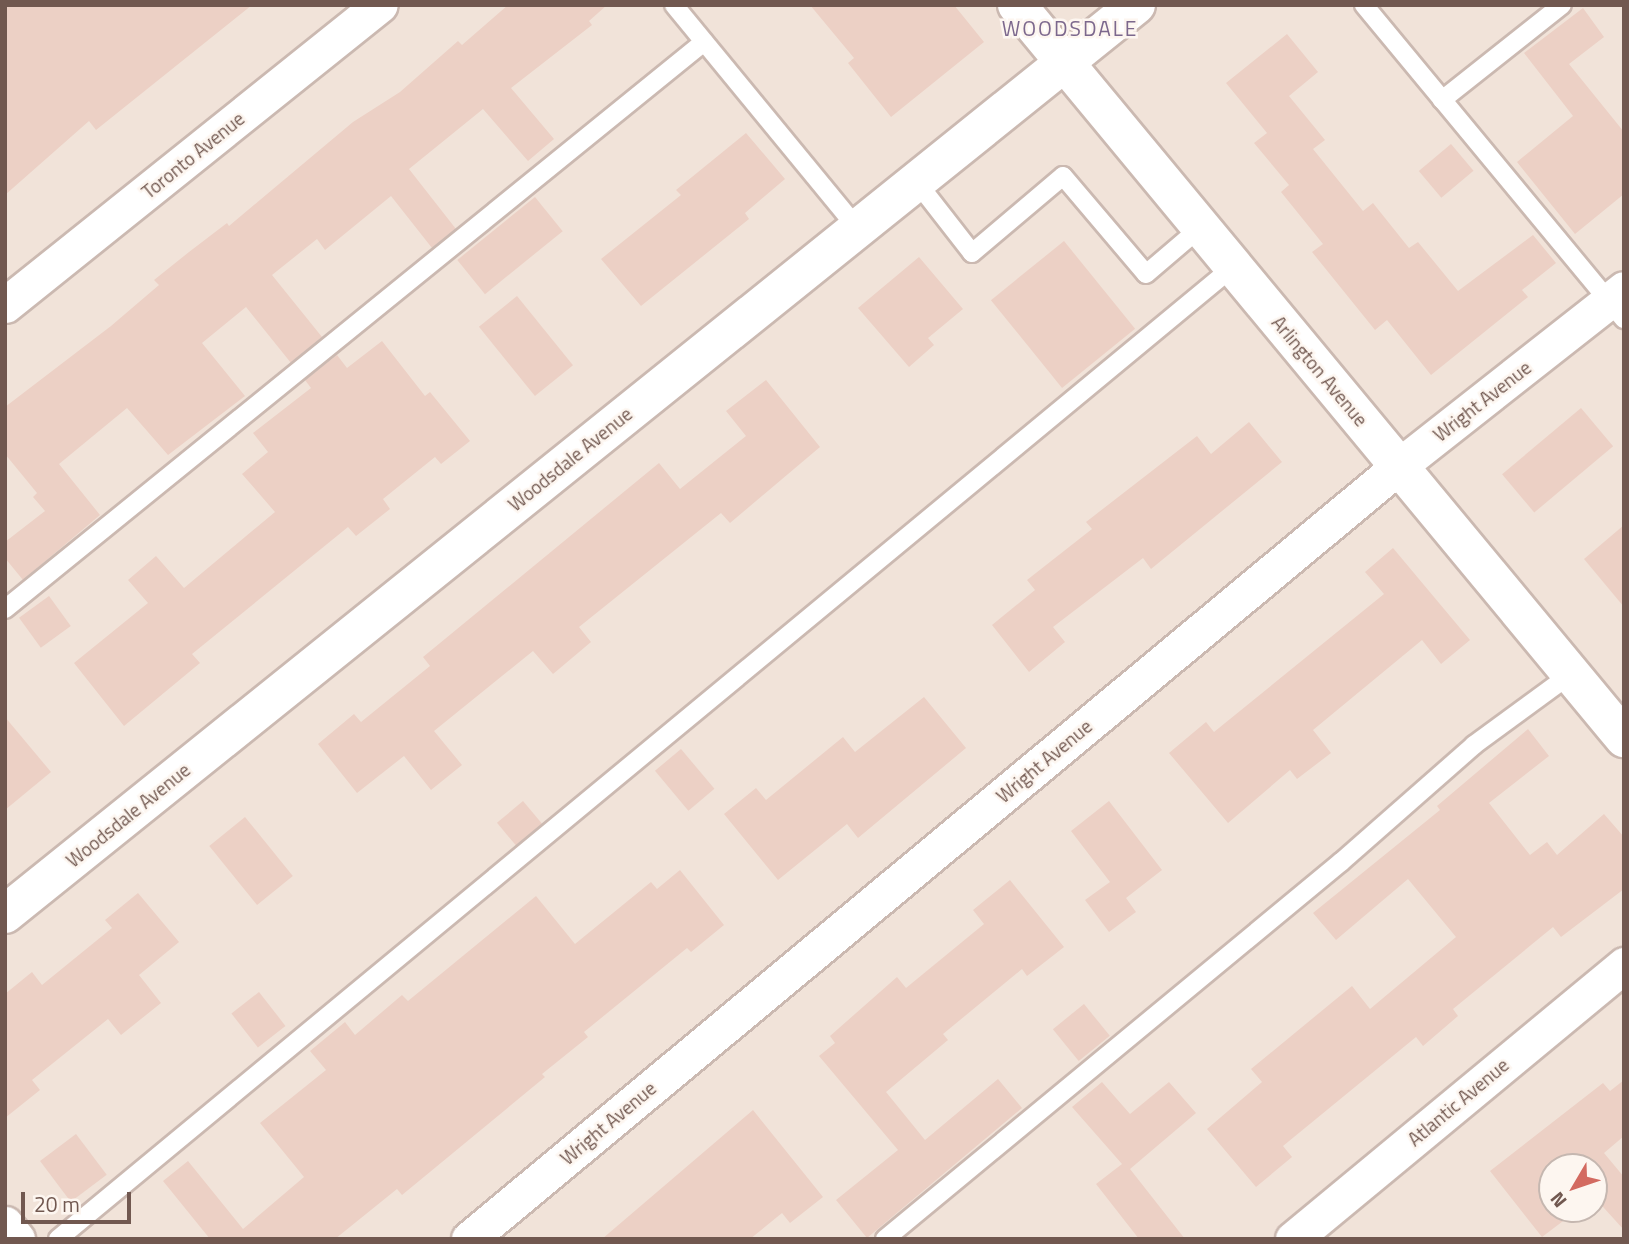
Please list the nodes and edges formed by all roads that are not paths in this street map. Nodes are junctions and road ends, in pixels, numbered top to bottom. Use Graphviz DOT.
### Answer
graph roads {
  1 [pos="380,5"];
  2 [pos="674,5"];
  3 [pos="1017,5"];
  4 [pos="1136,5"];
  5 [pos="1364,5"];
  6 [pos="1562,5"];
  7 [pos="704,42"];
  8 [pos="1064,62"];
  9 [pos="1442,100"];
  10 [pos="916,181"];
  11 [pos="1200,227"];
  12 [pos="858,228"];
  13 [pos="1234,267"];
  14 [pos="1619,303"];
  15 [pos="5,305"];
  16 [pos="1399,466"];
  17 [pos="5,609"];
  18 [pos="1572,674"];
  19 [pos="1624,738"];
  20 [pos="5,914"];
  21 [pos="1624,965"];
  22 [pos="5,1224"];
  23 [pos="17,1239"];
  24 [pos="58,1239"];
  25 [pos="469,1239"];
  26 [pos="885,1239"];
  27 [pos="1293,1239"];
  1 -- 15 [label="street, Toronto Avenue"];
  2 -- 7 [label="lane"];
  3 -- 8 [label="street, Arlington Avenue"];
  4 -- 8 [label="street, Woodsdale Avenue"];
  5 -- 9 [label="lane"];
  6 -- 9 [label="lane"];
  7 -- 12 [label="lane"];
  7 -- 17 [label="lane"];
  8 -- 10 [label="street, Woodsdale Avenue"];
  8 -- 11 [label="street, Arlington Avenue"];
  9 -- 14 [label="lane"];
  10 -- 11 [label="lane"];
  10 -- 12 [label="street, Woodsdale Avenue"];
  11 -- 13 [label="street, Arlington Avenue"];
  12 -- 20 [label="street, Woodsdale Avenue"];
  13 -- 16 [label="street, Arlington Avenue"];
  13 -- 24 [label="lane"];
  14 -- 16 [label="street, Wright Avenue"];
  16 -- 18 [label="street, Arlington Avenue"];
  16 -- 25 [label="street, Wright Avenue"];
  18 -- 19 [label="street, Arlington Avenue"];
  18 -- 26 [label="lane"];
  21 -- 27 [label="street, Atlantic Avenue"];
  22 -- 23 [label="street"];
}
